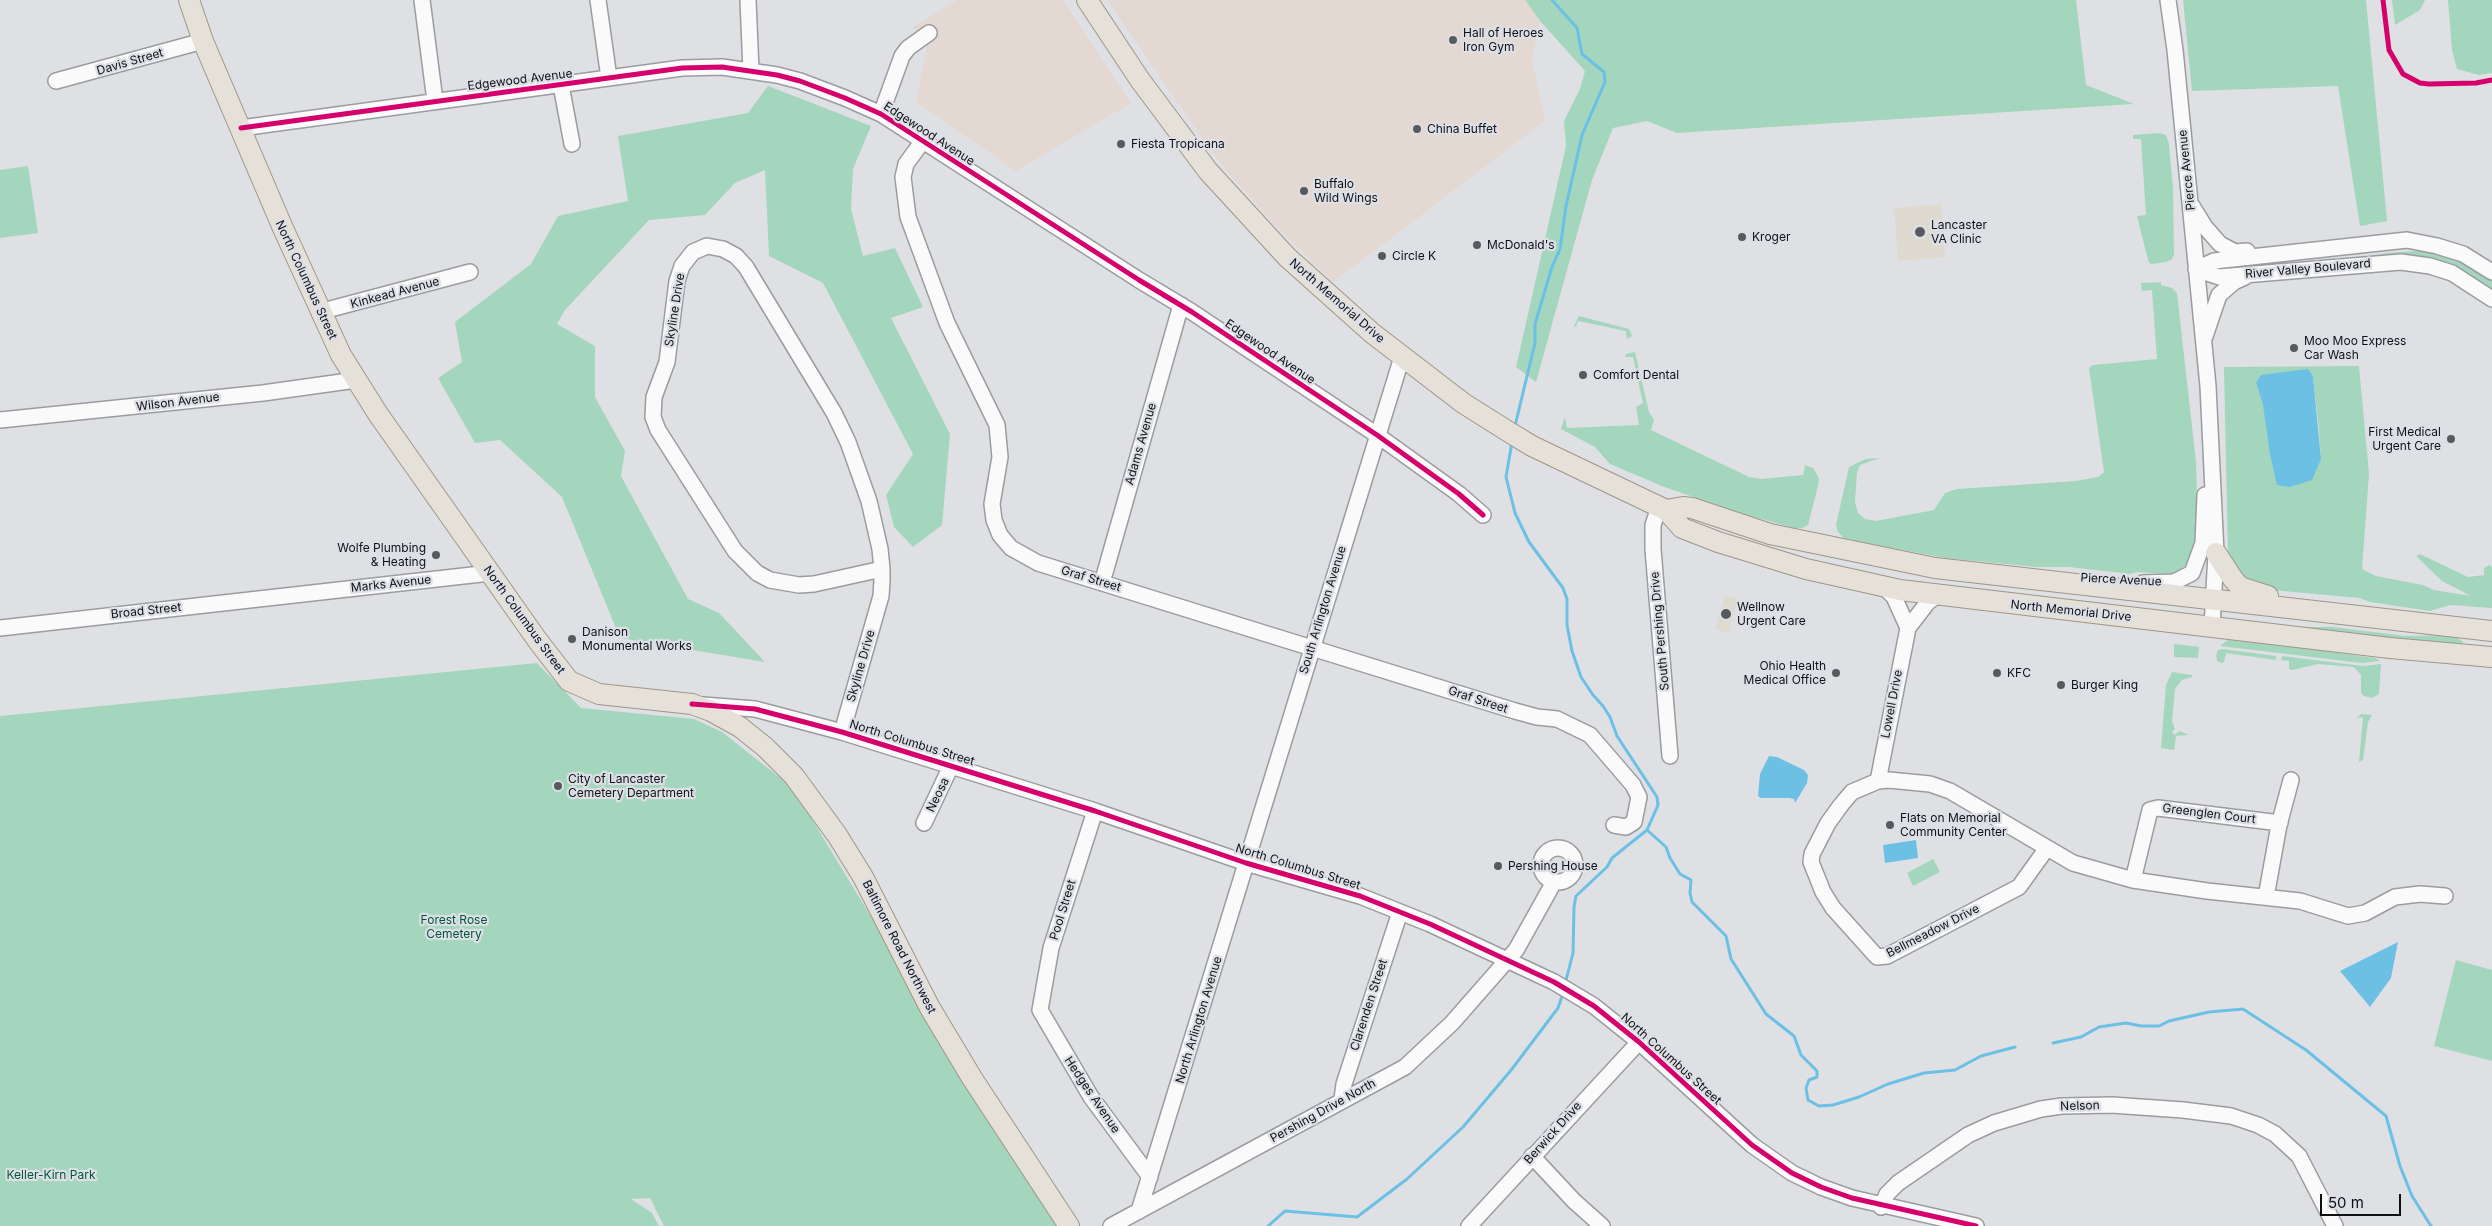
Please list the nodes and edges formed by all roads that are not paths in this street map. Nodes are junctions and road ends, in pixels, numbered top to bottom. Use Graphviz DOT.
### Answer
graph roads {
  1 [pos="189,0"];
  2 [pos="422,0"];
  3 [pos="598,0"];
  4 [pos="748,0"];
  5 [pos="1087,0"];
  6 [pos="2168,0"];
  7 [pos="929,33"];
  8 [pos="203,41"];
  9 [pos="752,71"];
  10 [pos="609,78"];
  11 [pos="56,81"];
  12 [pos="561,85"];
  13 [pos="435,101"];
  14 [pos="881,114"];
  15 [pos="240,128"];
  16 [pos="922,142"];
  17 [pos="572,144"];
  18 [pos="2190,203"];
  19 [pos="2274,255"];
  20 [pos="2196,269"];
  21 [pos="470,272"];
  22 [pos="2492,272"];
  23 [pos="2250,275"];
  24 [pos="2492,299"];
  25 [pos="1181,305"];
  26 [pos="319,312"];
  27 [pos="2204,341"];
  28 [pos="1402,357"];
  29 [pos="356,380"];
  30 [pos="0,420"];
  31 [pos="1377,434"];
  32 [pos="2212,475"];
  33 [pos="1663,509"];
  34 [pos="1483,515"];
  35 [pos="2216,553"];
  36 [pos="882,569"];
  37 [pos="490,573"];
  38 [pos="2037,580"];
  39 [pos="1102,582"];
  40 [pos="1884,587"];
  41 [pos="291,595"];
  42 [pos="1938,595"];
  43 [pos="2215,600"];
  44 [pos="2347,614"];
  45 [pos="2212,627"];
  46 [pos="0,628"];
  47 [pos="1908,628"];
  48 [pos="2492,631"];
  49 [pos="1311,648"];
  50 [pos="2492,657"];
  51 [pos="692,704"];
  52 [pos="842,732"];
  53 [pos="1670,756"];
  54 [pos="951,766"];
  55 [pos="2291,780"];
  56 [pos="1878,781"];
  57 [pos="1096,811"];
  58 [pos="924,823"];
  59 [pos="2280,823"];
  60 [pos="1614,825"];
  61 [pos="2047,848"];
  62 [pos="1246,862"];
  63 [pos="2133,880"];
  64 [pos="1554,882"];
  65 [pos="2445,896"];
  66 [pos="2266,897"];
  67 [pos="1400,912"];
  68 [pos="1507,960"];
  69 [pos="1040,1010"];
  70 [pos="1639,1042"];
  71 [pos="1342,1099"];
  72 [pos="1532,1156"];
  73 [pos="1150,1176"];
  74 [pos="1881,1206"];
  75 [pos="1139,1211"];
  76 [pos="1069,1226"];
  77 [pos="1111,1226"];
  78 [pos="1469,1226"];
  79 [pos="1602,1226"];
  80 [pos="1976,1226"];
  81 [pos="2335,1226"];
  1 -- 8 [label="main road, North Columbus Street"];
  2 -- 13 [label="street"];
  3 -- 10 [label="street"];
  4 -- 9 [label="street"];
  5 -- 28 [label="main road, North Memorial Drive"];
  6 -- 18 [label="street, Pierce Avenue"];
  7 -- 14 [label="street"];
  8 -- 11 [label="street, Davis Street"];
  8 -- 15 [label="main road, North Columbus Street"];
  9 -- 10 [label="street, Edgewood Avenue"];
  9 -- 14 [label="street, Edgewood Avenue"];
  10 -- 12 [label="street, Edgewood Avenue"];
  12 -- 13 [label="street, Edgewood Avenue"];
  12 -- 17 [label="street"];
  13 -- 15 [label="street, Edgewood Avenue"];
  14 -- 16 [label="street, Edgewood Avenue"];
  15 -- 26 [label="main road, North Columbus Street"];
  16 -- 25 [label="street, Edgewood Avenue"];
  16 -- 39 [label="street, Graf Street"];
  18 -- 19 [label="street, River Valley Boulevard"];
  18 -- 20 [label="street, Pierce Avenue"];
  19 -- 20 [label="street, River Valley Boulevard"];
  19 -- 22 [label="street, River Valley Boulevard"];
  20 -- 23 [label="street, River Valley Boulevard"];
  20 -- 27 [label="street, Pierce Avenue"];
  21 -- 26 [label="street, Kinkead Avenue"];
  23 -- 24 [label="street, River Valley Boulevard"];
  23 -- 27 [label="street, Pierce Avenue"];
  25 -- 31 [label="street, Edgewood Avenue"];
  25 -- 39 [label="street, Adams Avenue"];
  26 -- 29 [label="main road, North Columbus Street"];
  27 -- 32 [label="street, Pierce Avenue"];
  28 -- 31 [label="street, South Arlington Avenue"];
  28 -- 33 [label="main road, North Memorial Drive"];
  29 -- 30 [label="street, Wilson Avenue"];
  29 -- 37 [label="main road, North Columbus Street"];
  31 -- 34 [label="street, Edgewood Avenue"];
  31 -- 49 [label="street, South Arlington Avenue"];
  32 -- 35 [label="street, Pierce Avenue"];
  32 -- 38 [label="street, Pierce Avenue"];
  33 -- 38 [label="main road"];
  33 -- 40 [label="main road, North Memorial Drive"];
  33 -- 53 [label="street, South Pershing Drive"];
  35 -- 43 [label="street, Pierce Avenue"];
  35 -- 44 [label="main road"];
  36 -- 36 [label="street, Skyline Drive"];
  36 -- 52 [label="street, Skyline Drive"];
  37 -- 41 [label="street, Marks Avenue"];
  37 -- 51 [label="main road, North Columbus Street"];
  38 -- 43 [label="main road"];
  39 -- 49 [label="street, Graf Street"];
  40 -- 42 [label="main road, North Memorial Drive"];
  40 -- 47 [label="street"];
  41 -- 46 [label="street, Broad Street"];
  42 -- 45 [label="main road, North Memorial Drive"];
  42 -- 47 [label="street, Lowell Drive"];
  43 -- 44 [label="main road"];
  43 -- 45 [label="street, Pierce Avenue"];
  44 -- 48 [label="main road"];
  45 -- 50 [label="main road, North Memorial Drive"];
  47 -- 56 [label="street, Lowell Drive"];
  49 -- 60 [label="street, Graf Street"];
  49 -- 62 [label="street, South Arlington Avenue"];
  51 -- 52 [label="street, North Columbus Street"];
  51 -- 76 [label="main road, Baltimore Road Northwest"];
  52 -- 54 [label="street, North Columbus Street"];
  54 -- 57 [label="street, North Columbus Street"];
  54 -- 58 [label="street, Neosa"];
  55 -- 59 [label="street"];
  56 -- 61 [label="street, Bellmeadow Drive"];
  56 -- 61 [label="street, Bellmeadow Drive"];
  57 -- 62 [label="street, North Columbus Street"];
  57 -- 69 [label="street, Pool Street"];
  59 -- 63 [label="street, Greenglen Court"];
  59 -- 66 [label="street"];
  61 -- 63 [label="street, Bellmeadow Drive"];
  62 -- 67 [label="street, North Columbus Street"];
  62 -- 73 [label="street, North Arlington Avenue"];
  63 -- 66 [label="street, Bellmeadow Drive"];
  64 -- 68 [label="street, Pershing Drive North"];
  65 -- 66 [label="street, Bellmeadow Drive"];
  67 -- 68 [label="street, North Columbus Street"];
  67 -- 71 [label="street, Clarenden Street"];
  68 -- 70 [label="street, North Columbus Street"];
  68 -- 71 [label="street, Pershing Drive North"];
  69 -- 73 [label="street, Hedges Avenue"];
  70 -- 72 [label="street, Berwick Drive"];
  70 -- 74 [label="street, North Columbus Street"];
  71 -- 75 [label="street, Pershing Drive North"];
  72 -- 78 [label="street, Berwick Drive"];
  72 -- 79 [label="street"];
  73 -- 75 [label="street, North Arlington Avenue"];
  74 -- 80 [label="street, North Columbus Street"];
  74 -- 81 [label="street, Nelson"];
  75 -- 77 [label="street, Pershing Drive North"];
}
